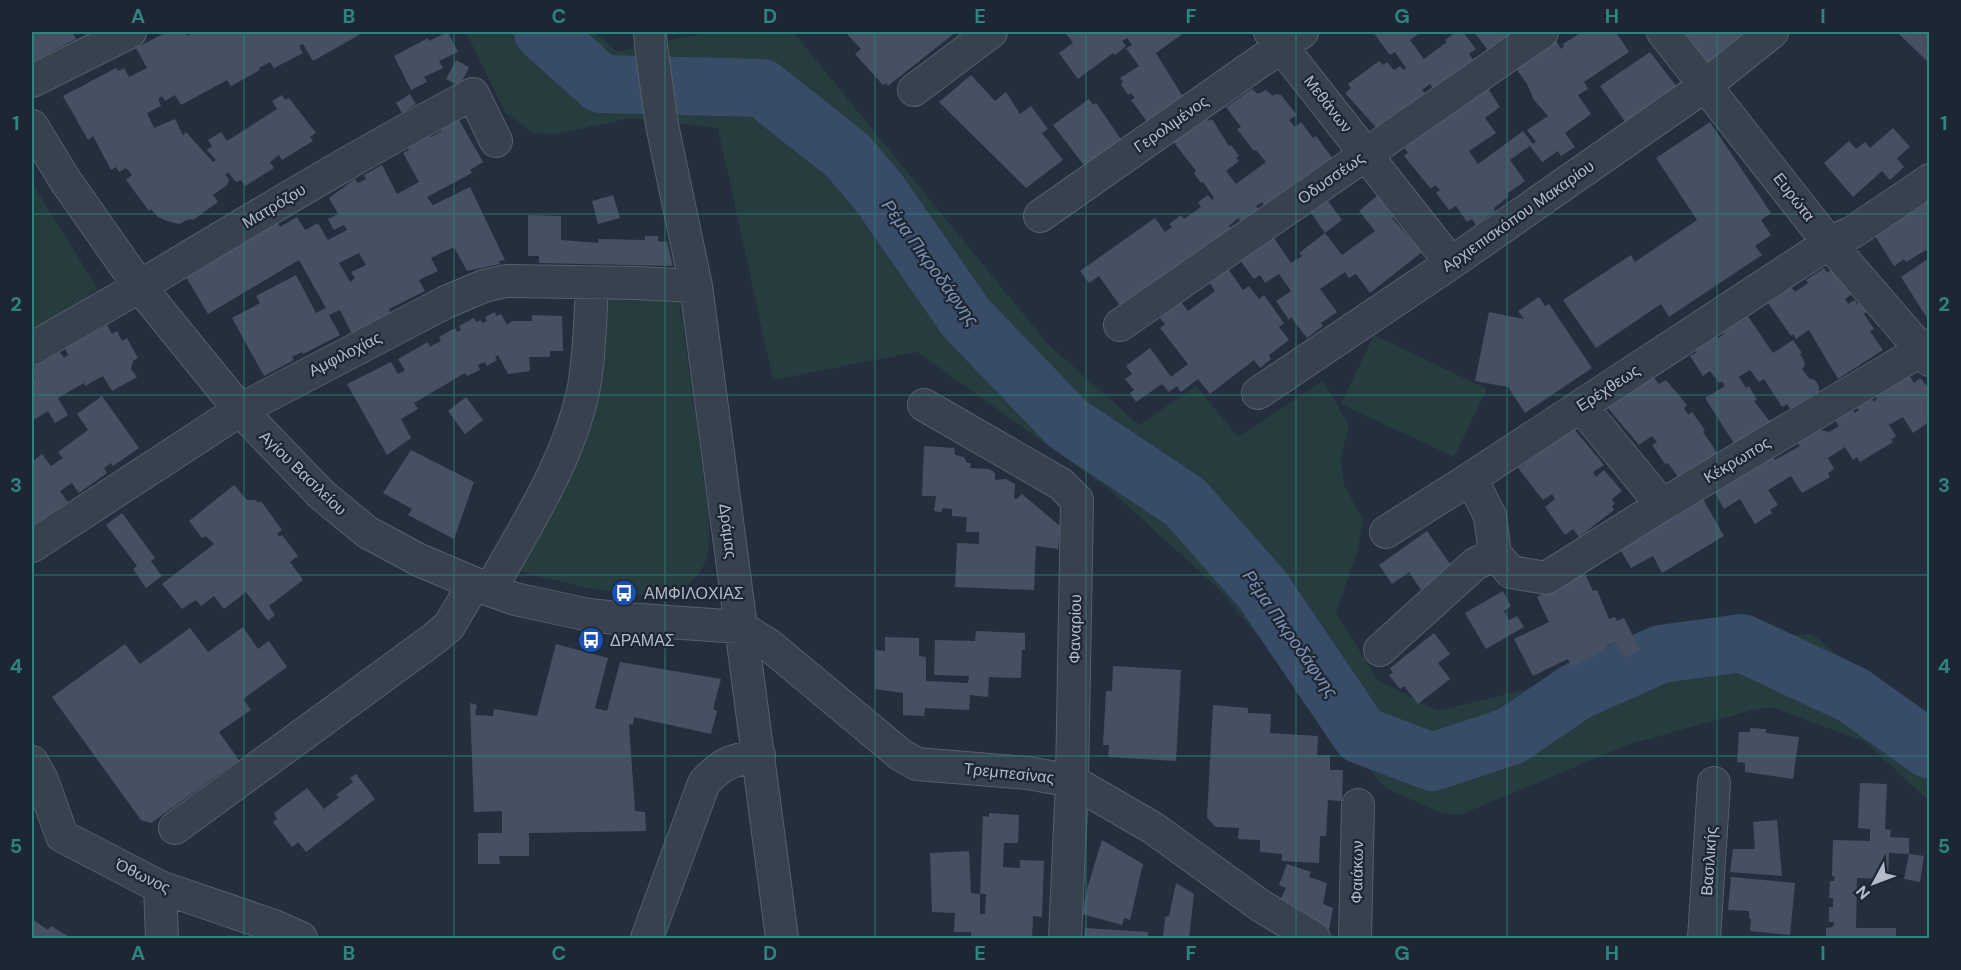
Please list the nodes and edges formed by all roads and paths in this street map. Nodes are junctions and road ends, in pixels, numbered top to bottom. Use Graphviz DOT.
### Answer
graph roads {
  1 [pos="130,32"];
  2 [pos="991,32"];
  3 [pos="1542,32"];
  4 [pos="1663,32"];
  5 [pos="1772,32"];
  6 [pos="1285,36"];
  7 [pos="651,39"];
  8 [pos="32,81"];
  9 [pos="1706,85"];
  10 [pos="914,90"];
  11 [pos="32,126"];
  12 [pos="496,141"];
  13 [pos="1367,154"];
  14 [pos="1929,180"];
  15 [pos="1040,216"];
  16 [pos="1829,243"];
  17 [pos="1451,262"];
  18 [pos="592,283"];
  19 [pos="696,286"];
  20 [pos="140,287"];
  21 [pos="1120,325"];
  22 [pos="32,349"];
  23 [pos="1927,352"];
  24 [pos="1258,393"];
  25 [pos="924,405"];
  26 [pos="1581,406"];
  27 [pos="240,410"];
  28 [pos="1471,478"];
  29 [pos="1662,505"];
  30 [pos="1386,532"];
  31 [pos="32,546"];
  32 [pos="1495,554"];
  33 [pos="482,587"];
  34 [pos="740,627"];
  35 [pos="1380,650"];
  36 [pos="759,755"];
  37 [pos="32,762"];
  38 [pos="1072,781"];
  39 [pos="1714,783"];
  40 [pos="1358,805"];
  41 [pos="32,826"];
  42 [pos="175,828"];
  43 [pos="62,836"];
  44 [pos="160,887"];
  45 [pos="162,939"];
  46 [pos="301,939"];
  47 [pos="647,939"];
  48 [pos="782,939"];
  49 [pos="1065,939"];
  50 [pos="1314,939"];
  51 [pos="1355,939"];
  52 [pos="1704,939"];
  1 -- 8 [label="street"];
  2 -- 10 [label="street"];
  3 -- 13 [label="street, Οδυσσέως"];
  4 -- 9 [label="street, Ευρώτα"];
  5 -- 9 [label="street, Αρχιεπισκόπου Μακαρίου"];
  6 -- 13 [label="street, Μεθάνων"];
  6 -- 15 [label="street, Γερολιμένος"];
  7 -- 19 [label="street, Δράμας"];
  9 -- 16 [label="street, Ευρώτα"];
  9 -- 17 [label="street, Αρχιεπισκόπου Μακαρίου"];
  11 -- 20 [label="street, Αγίου Βασιλείου"];
  12 -- 20 [label="street, Ματρόζου"];
  13 -- 17 [label="street, Μεθάνων"];
  13 -- 21 [label="street, Οδυσσέως"];
  14 -- 16 [label="street, Ερέχθεως"];
  16 -- 23 [label="street, Ευρώτα"];
  16 -- 26 [label="street, Ερέχθεως"];
  17 -- 24 [label="street, Αρχιεπισκόπου Μακαρίου"];
  18 -- 19 [label="street, Αμφιλοχίας"];
  18 -- 27 [label="street, Αμφιλοχίας"];
  18 -- 33 [label="street"];
  19 -- 34 [label="street, Δράμας"];
  20 -- 22 [label="street, Ματρόζου"];
  20 -- 27 [label="street, Αγίου Βασιλείου"];
  23 -- 29 [label="street, Κέκρωπος"];
  25 -- 38 [label="street, Φαναρίου"];
  26 -- 28 [label="street, Ερέχθεως"];
  26 -- 29 [label="street"];
  27 -- 31 [label="street, Αμφιλοχίας"];
  27 -- 33 [label="street, Αγίου Βασιλείου"];
  28 -- 30 [label="street, Ερέχθεως"];
  28 -- 32 [label="street"];
  29 -- 32 [label="street, Κέκρωπος"];
  32 -- 35 [label="street"];
  33 -- 34 [label="street, Αγίου Βασιλείου"];
  33 -- 42 [label="street"];
  34 -- 36 [label="street, Δράμας"];
  34 -- 38 [label="street, Τρεμπεσίνας"];
  36 -- 47 [label="street"];
  36 -- 48 [label="street, Δράμας"];
  37 -- 43 [label="street"];
  38 -- 49 [label="street, Φαναρίου"];
  38 -- 50 [label="street, Τρεμπεσίνας"];
  39 -- 52 [label="street, Βασιλικής"];
  40 -- 51 [label="street, Φαιάκων"];
  41 -- 43 [label="street, Όθωνος"];
  43 -- 44 [label="street, Όθωνος"];
  44 -- 45 [label="street"];
  44 -- 46 [label="street, Όθωνος"];
}
